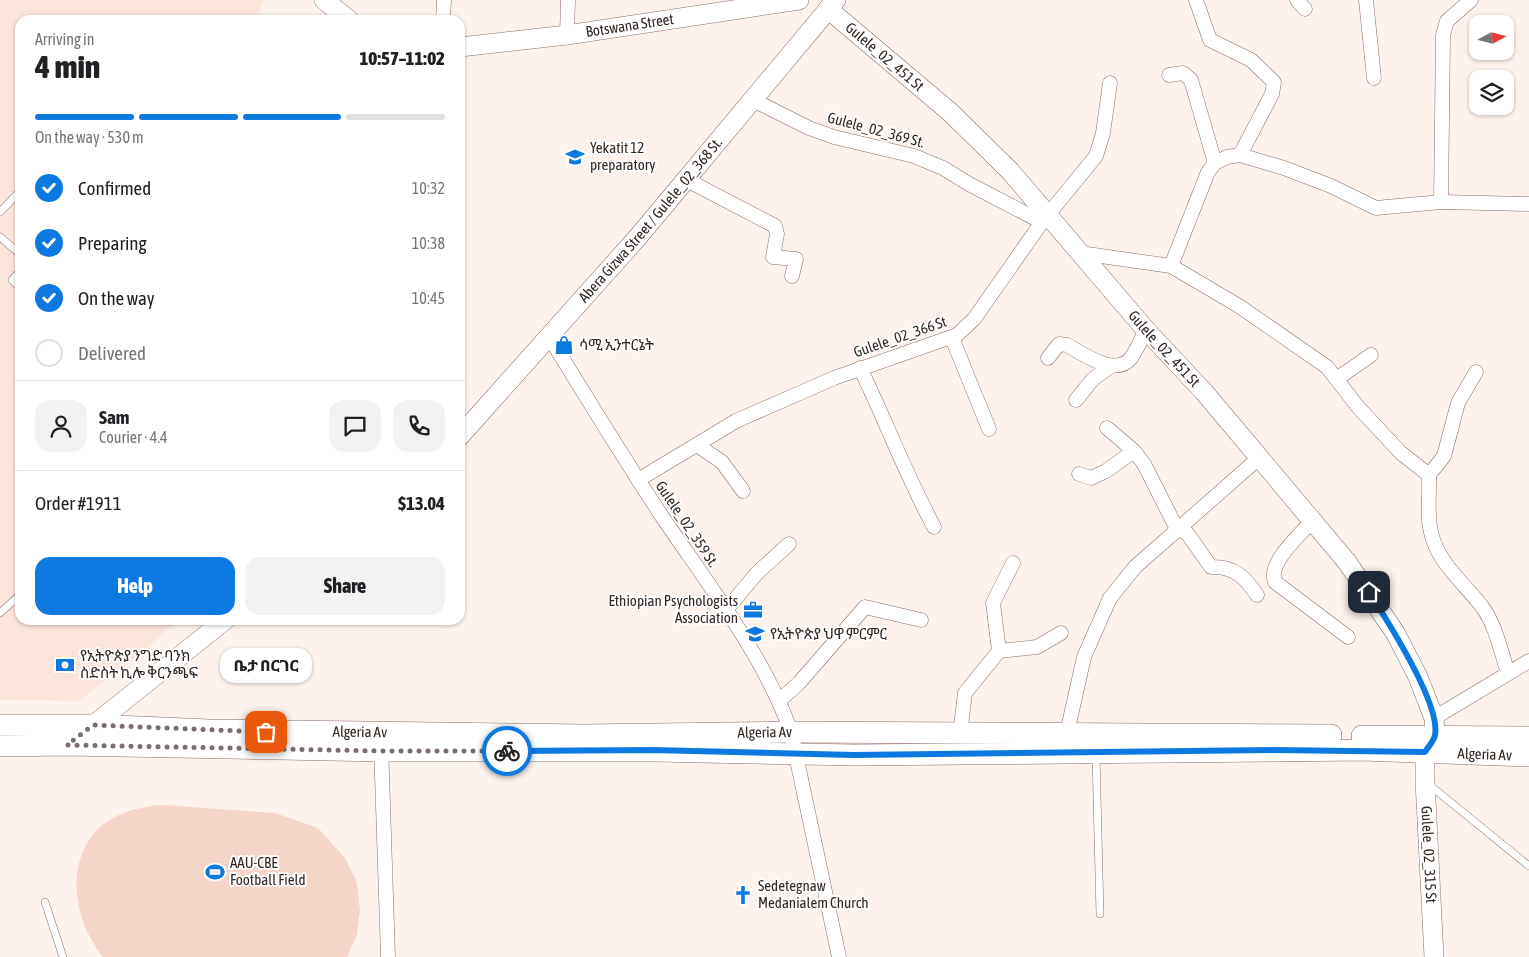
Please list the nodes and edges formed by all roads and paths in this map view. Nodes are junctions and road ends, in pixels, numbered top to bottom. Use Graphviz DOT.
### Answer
graph roads {
  1 [pos="324,0"];
  2 [pos="444,0"];
  3 [pos="568,0"];
  4 [pos="799,0"];
  5 [pos="1196,0"];
  6 [pos="1366,0"];
  7 [pos="1471,0"];
  8 [pos="747,4"];
  9 [pos="832,4"];
  10 [pos="343,15"];
  11 [pos="442,15"];
  12 [pos="567,35"];
  13 [pos="465,46"];
  14 [pos="1169,75"];
  15 [pos="1374,78"];
  16 [pos="1110,83"];
  17 [pos="753,100"];
  18 [pos="1240,155"];
  19 [pos="1215,163"];
  20 [pos="685,179"];
  21 [pos="15,196"];
  22 [pos="1441,202"];
  23 [pos="1529,204"];
  24 [pos="0,212"];
  25 [pos="1044,219"];
  26 [pos="0,237"];
  27 [pos="15,250"];
  28 [pos="1080,253"];
  29 [pos="1171,266"];
  30 [pos="792,276"];
  31 [pos="1146,330"];
  32 [pos="550,338"];
  33 [pos="952,338"];
  34 [pos="1371,355"];
  35 [pos="1048,358"];
  36 [pos="1110,366"];
  37 [pos="860,368"];
  38 [pos="1476,372"];
  39 [pos="1338,378"];
  40 [pos="1076,400"];
  41 [pos="1107,428"];
  42 [pos="989,429"];
  43 [pos="465,431"];
  44 [pos="697,445"];
  45 [pos="1134,451"];
  46 [pos="1260,457"];
  47 [pos="1079,474"];
  48 [pos="1428,475"];
  49 [pos="638,480"];
  50 [pos="743,491"];
  51 [pos="1312,521"];
  52 [pos="934,526"];
  53 [pos="1177,530"];
  54 [pos="789,544"];
  55 [pos="1013,563"];
  56 [pos="1257,595"];
  57 [pos="15,600"];
  58 [pos="726,610"];
  59 [pos="0,613"];
  60 [pos="921,620"];
  61 [pos="219,625"];
  62 [pos="1061,632"];
  63 [pos="1348,637"];
  64 [pos="999,652"];
  65 [pos="1529,661"];
  66 [pos="1508,673"];
  67 [pos="780,700"];
  68 [pos="0,725"];
  69 [pos="93,725"];
  70 [pos="791,732"];
  71 [pos="1067,733"];
  72 [pos="960,734"];
  73 [pos="1432,735"];
  74 [pos="1529,737"];
  75 [pos="381,742"];
  76 [pos="67,745"];
  77 [pos="0,746"];
  78 [pos="1096,752"];
  79 [pos="796,754"];
  80 [pos="1529,756"];
  81 [pos="1425,781"];
  82 [pos="1529,866"];
  83 [pos="46,902"];
  84 [pos="1100,914"];
  85 [pos="63,957"];
  86 [pos="388,957"];
  87 [pos="839,957"];
  88 [pos="1434,957"];
  1 -- 10 [label="street"];
  2 -- 11 [label="street"];
  3 -- 12 [label="street"];
  4 -- 8 [label="street, Botswana Street"];
  5 -- 18 [label="street"];
  6 -- 15 [label="street"];
  7 -- 22 [label="street"];
  8 -- 12 [label="street, Botswana Street"];
  9 -- 17 [label="street, Abera Gizwa Street / Gulele_02_368 St."];
  9 -- 25 [label="street, Gulele_02_451 St"];
  12 -- 13 [label="street, Botswana Street"];
  14 -- 19 [label="street"];
  16 -- 25 [label="street, Gulele_02_366 St"];
  17 -- 20 [label="street, Abera Gizwa Street / Gulele_02_368 St."];
  17 -- 25 [label="street, Gulele_02_369 St."];
  18 -- 19 [label="street"];
  18 -- 22 [label="street"];
  19 -- 29 [label="street"];
  20 -- 30 [label="street"];
  20 -- 32 [label="street, Abera Gizwa Street / Gulele_02_368 St."];
  21 -- 24 [label="lane"];
  22 -- 23 [label="street"];
  25 -- 28 [label="street, Gulele_02_451 St"];
  25 -- 33 [label="street, Gulele_02_366 St"];
  26 -- 27 [label="lane"];
  28 -- 29 [label="street"];
  28 -- 31 [label="street, Gulele_02_451 St"];
  29 -- 39 [label="street"];
  31 -- 36 [label="street"];
  31 -- 46 [label="street, Gulele_02_451 St"];
  32 -- 43 [label="street, Abera Gizwa Street / Gulele_02_368 St."];
  32 -- 49 [label="street, Gulele_02_359 St."];
  33 -- 37 [label="street, Gulele_02_366 St"];
  33 -- 42 [label="street"];
  34 -- 39 [label="street"];
  35 -- 36 [label="street"];
  36 -- 40 [label="street"];
  37 -- 44 [label="street, Gulele_02_366 St"];
  37 -- 52 [label="street"];
  38 -- 48 [label="street"];
  39 -- 48 [label="street"];
  41 -- 45 [label="street"];
  44 -- 49 [label="street, Gulele_02_366 St"];
  44 -- 50 [label="street"];
  45 -- 47 [label="street"];
  45 -- 53 [label="street"];
  46 -- 51 [label="street, Gulele_02_451 St"];
  46 -- 53 [label="street"];
  48 -- 66 [label="street"];
  49 -- 58 [label="street, Gulele_02_359 St."];
  51 -- 63 [label="street"];
  51 -- 73 [label="street, Gulele_02_451 St"];
  53 -- 56 [label="street"];
  53 -- 71 [label="street"];
  54 -- 58 [label="street"];
  55 -- 64 [label="street"];
  57 -- 59 [label="lane"];
  58 -- 67 [label="street, Gulele_02_359 St."];
  60 -- 67 [label="street"];
  61 -- 69 [label="street"];
  62 -- 64 [label="street"];
  64 -- 72 [label="street"];
  65 -- 66 [label="street"];
  66 -- 73 [label="street"];
  67 -- 70 [label="street, Gulele_02_359 St."];
  68 -- 69 [label="main road, Algeria Av"];
  69 -- 75 [label="main road, Algeria Av"];
  69 -- 76 [label="street"];
  70 -- 72 [label="main road, Algeria Av"];
  70 -- 75 [label="main road, Algeria Av"];
  70 -- 79 [label="street, Gulele_02_359 St."];
  71 -- 72 [label="main road, Algeria Av"];
  71 -- 73 [label="main road, Algeria Av"];
  73 -- 74 [label="main road, Algeria Av"];
  73 -- 78 [label="main road, Algeria Av"];
  73 -- 80 [label="main road, Algeria Av"];
  73 -- 81 [label="street, Gulele_02_315 St"];
  75 -- 76 [label="main road, Algeria Av"];
  75 -- 79 [label="main road, Algeria Av"];
  75 -- 86 [label="street"];
  76 -- 77 [label="main road, Algeria Av"];
  78 -- 79 [label="main road, Algeria Av"];
  78 -- 84 [label="lane"];
  79 -- 87 [label="street, Gulele_02_359 St."];
  81 -- 82 [label="lane"];
  81 -- 88 [label="street, Gulele_02_315 St"];
  83 -- 85 [label="lane"];
}
